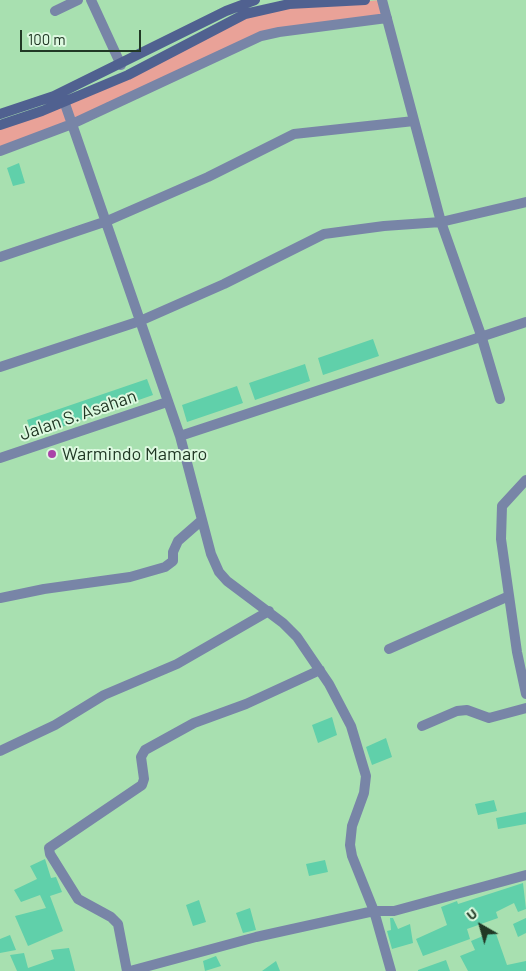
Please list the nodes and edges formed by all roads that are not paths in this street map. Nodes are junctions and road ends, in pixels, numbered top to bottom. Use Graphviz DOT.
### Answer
graph roads {
  1 [pos="78,0"];
  2 [pos="91,0"];
  3 [pos="255,0"];
  4 [pos="365,0"];
  5 [pos="382,0"];
  6 [pos="337,1"];
  7 [pos="55,11"];
  8 [pos="387,18"];
  9 [pos="120,65"];
  10 [pos="64,102"];
  11 [pos="0,114"];
  12 [pos="414,122"];
  13 [pos="72,124"];
  14 [pos="0,125"];
  15 [pos="0,151"];
  16 [pos="526,202"];
  17 [pos="107,221"];
  18 [pos="441,222"];
  19 [pos="0,257"];
  20 [pos="140,321"];
  21 [pos="526,322"];
  22 [pos="481,335"];
  23 [pos="0,367"];
  24 [pos="500,399"];
  25 [pos="167,402"];
  26 [pos="180,436"];
  27 [pos="0,458"];
  28 [pos="526,480"];
  29 [pos="202,520"];
  30 [pos="509,596"];
  31 [pos="0,598"];
  32 [pos="269,611"];
  33 [pos="388,649"];
  34 [pos="320,670"];
  35 [pos="526,694"];
  36 [pos="526,708"];
  37 [pos="422,726"];
  38 [pos="0,750"];
  39 [pos="526,875"];
  40 [pos="374,911"];
  41 [pos="128,971"];
  42 [pos="391,971"];
  1 -- 7 [label="street"];
  2 -- 9 [label="street"];
  3 -- 9 [label="main road"];
  4 -- 6 [label="main road"];
  5 -- 8 [label="street"];
  6 -- 10 [label="main road"];
  8 -- 12 [label="street"];
  8 -- 13 [label="street"];
  9 -- 11 [label="main road"];
  10 -- 13 [label="street"];
  10 -- 14 [label="main road"];
  12 -- 17 [label="street"];
  12 -- 18 [label="street"];
  13 -- 15 [label="street"];
  13 -- 17 [label="street"];
  16 -- 18 [label="street"];
  17 -- 19 [label="street"];
  17 -- 20 [label="street"];
  18 -- 20 [label="street"];
  18 -- 22 [label="street"];
  20 -- 23 [label="street"];
  20 -- 25 [label="street"];
  21 -- 22 [label="street"];
  22 -- 24 [label="street"];
  22 -- 26 [label="street"];
  25 -- 26 [label="street"];
  25 -- 27 [label="street, Jalan S. Asahan"];
  26 -- 29 [label="street"];
  28 -- 30 [label="street"];
  29 -- 31 [label="street"];
  29 -- 32 [label="street"];
  30 -- 33 [label="street"];
  30 -- 35 [label="street"];
  32 -- 34 [label="street"];
  32 -- 38 [label="street"];
  34 -- 40 [label="street"];
  34 -- 41 [label="street"];
  36 -- 37 [label="street"];
  39 -- 40 [label="street"];
  40 -- 41 [label="street"];
  40 -- 42 [label="street"];
}
